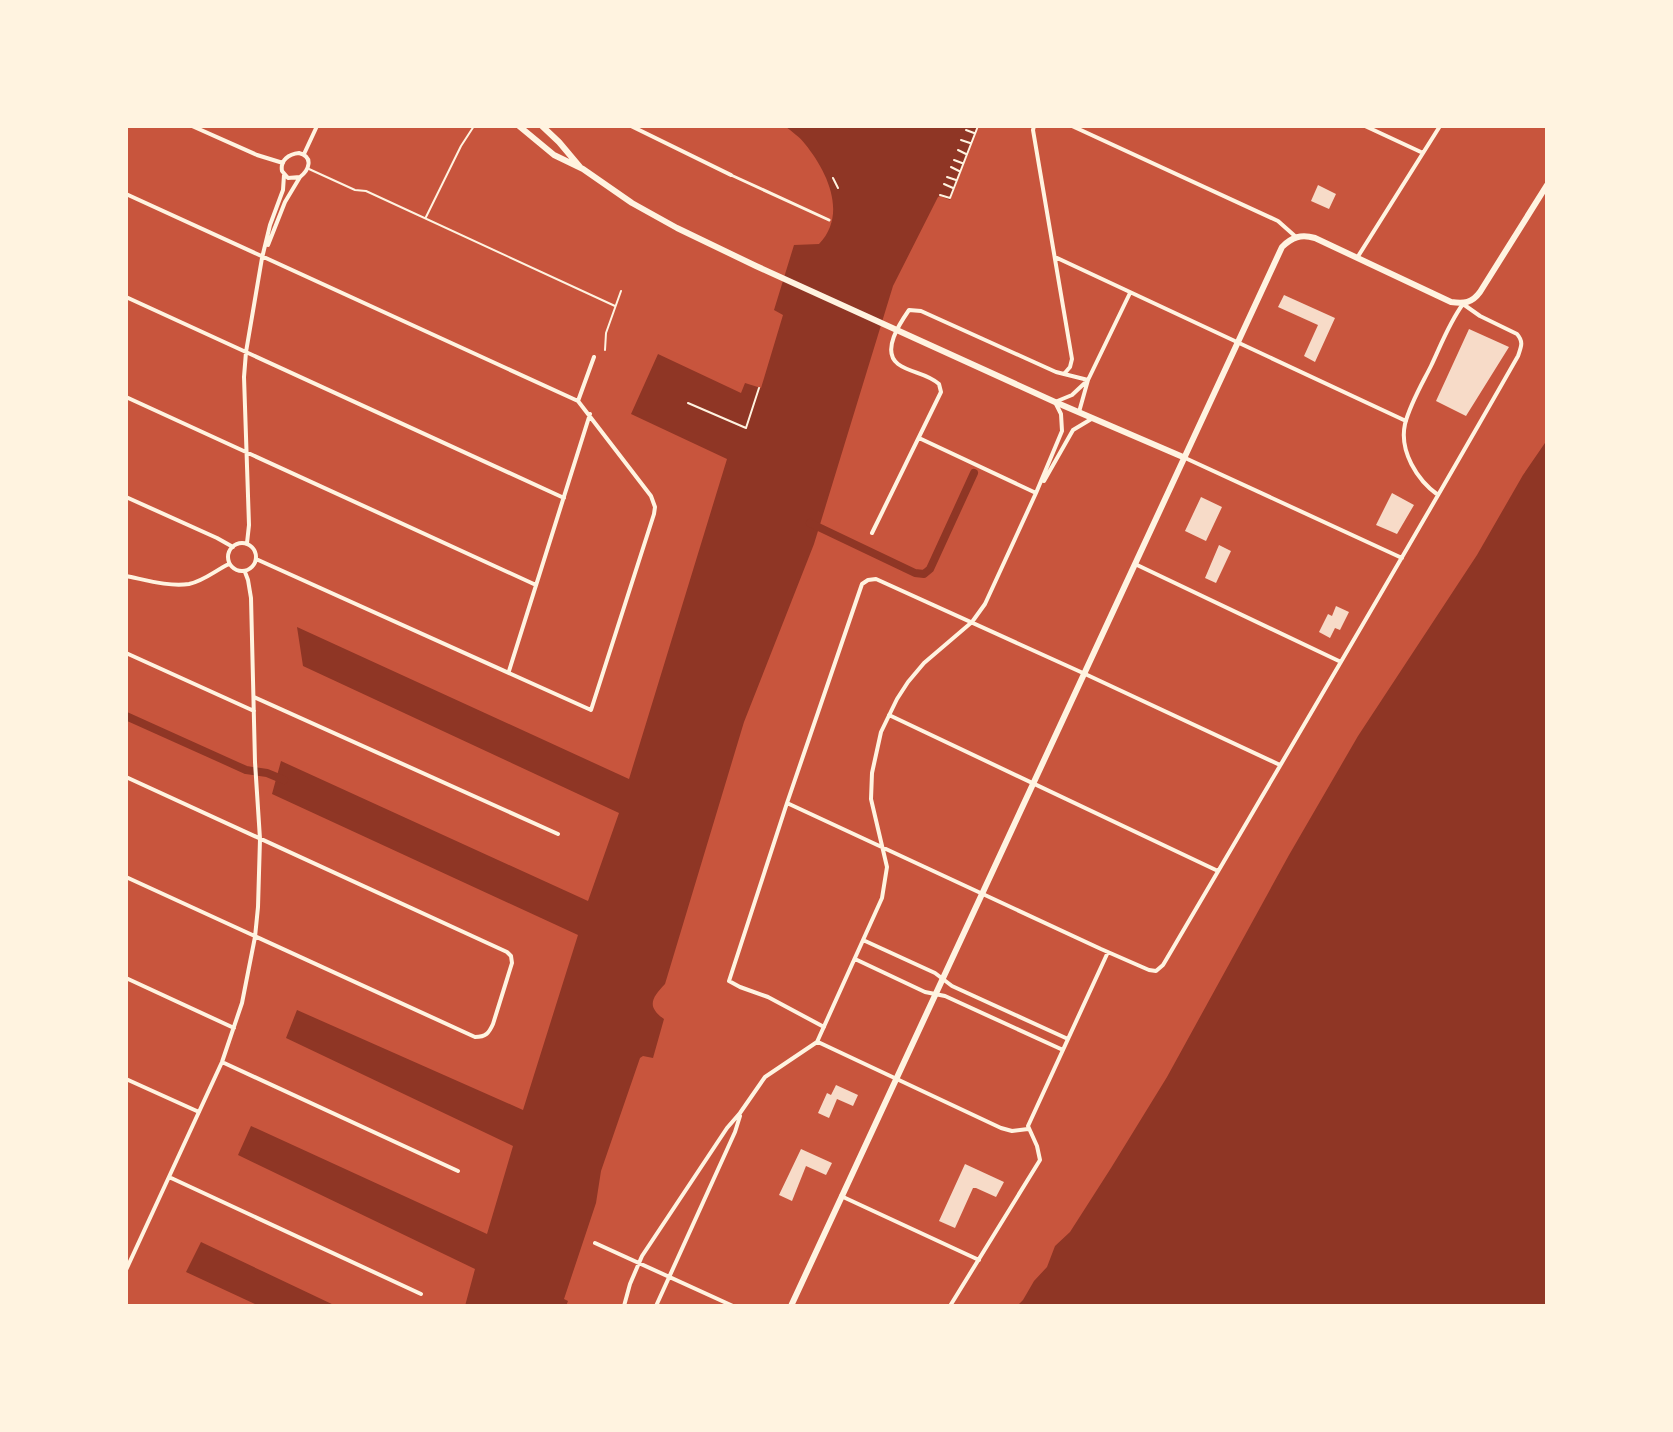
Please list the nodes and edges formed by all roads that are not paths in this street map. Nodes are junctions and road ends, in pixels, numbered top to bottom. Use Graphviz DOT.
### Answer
graph roads {
  1 [pos="192,126"];
  2 [pos="317,126"];
  3 [pos="474,126"];
  4 [pos="519,126"];
  5 [pos="542,126"];
  6 [pos="631,126"];
  7 [pos="1034,126"];
  8 [pos="1072,126"];
  9 [pos="1365,126"];
  10 [pos="1440,126"];
  11 [pos="1423,153"];
  12 [pos="304,154"];
  13 [pos="283,163"];
  14 [pos="308,169"];
  15 [pos="583,169"];
  16 [pos="284,175"];
  17 [pos="731,175"];
  18 [pos="300,177"];
  19 [pos="1547,185"];
  20 [pos="126,194"];
  21 [pos="426,219"];
  22 [pos="829,220"];
  23 [pos="1296,237"];
  24 [pos="1055,257"];
  25 [pos="262,258"];
  26 [pos="1357,258"];
  27 [pos="621,291"];
  28 [pos="1130,292"];
  29 [pos="126,297"];
  30 [pos="1463,304"];
  31 [pos="615,306"];
  32 [pos="1237,342"];
  33 [pos="605,350"];
  34 [pos="246,352"];
  35 [pos="594,357"];
  36 [pos="1064,374"];
  37 [pos="1088,380"];
  38 [pos="126,397"];
  39 [pos="578,401"];
  40 [pos="1055,402"];
  41 [pos="1079,412"];
  42 [pos="590,414"];
  43 [pos="1093,418"];
  44 [pos="1406,421"];
  45 [pos="919,438"];
  46 [pos="247,452"];
  47 [pos="1183,457"];
  48 [pos="1036,493"];
  49 [pos="1438,495"];
  50 [pos="126,497"];
  51 [pos="564,498"];
  52 [pos="872,533"];
  53 [pos="247,543"];
  54 [pos="233,547"];
  55 [pos="1402,558"];
  56 [pos="256,559"];
  57 [pos="229,564"];
  58 [pos="1135,564"];
  59 [pos="245,572"];
  60 [pos="126,576"];
  61 [pos="536,585"];
  62 [pos="972,622"];
  63 [pos="126,653"];
  64 [pos="1341,662"];
  65 [pos="509,672"];
  66 [pos="1083,673"];
  67 [pos="254,697"];
  68 [pos="254,711"];
  69 [pos="889,715"];
  70 [pos="1280,765"];
  71 [pos="126,777"];
  72 [pos="1033,782"];
  73 [pos="787,803"];
  74 [pos="558,834"];
  75 [pos="260,839"];
  76 [pos="883,848"];
  77 [pos="1218,871"];
  78 [pos="126,877"];
  79 [pos="982,894"];
  80 [pos="255,937"];
  81 [pos="863,940"];
  82 [pos="1108,952"];
  83 [pos="855,959"];
  84 [pos="126,978"];
  85 [pos="942,978"];
  86 [pos="935,993"];
  87 [pos="824,1027"];
  88 [pos="234,1028"];
  89 [pos="1068,1039"];
  90 [pos="817,1042"];
  91 [pos="1063,1050"];
  92 [pos="222,1062"];
  93 [pos="126,1079"];
  94 [pos="895,1079"];
  95 [pos="199,1112"];
  96 [pos="740,1113"];
  97 [pos="1028,1129"];
  98 [pos="458,1171"];
  99 [pos="169,1177"];
  100 [pos="841,1196"];
  101 [pos="595,1243"];
  102 [pos="979,1260"];
  103 [pos="639,1263"];
  104 [pos="126,1270"];
  105 [pos="669,1277"];
  106 [pos="421,1294"];
  107 [pos="624,1306"];
  108 [pos="656,1306"];
  109 [pos="733,1306"];
  110 [pos="791,1306"];
  111 [pos="950,1306"];
  1 -- 13 [label="street"];
  2 -- 12 [label="street"];
  3 -- 21 [label="lane"];
  4 -- 15 [label="main road"];
  5 -- 15 [label="main road"];
  6 -- 17 [label="street"];
  7 -- 24 [label="street"];
  8 -- 23 [label="street"];
  9 -- 11 [label="street"];
  10 -- 11 [label="street"];
  11 -- 26 [label="street"];
  12 -- 13 [label="street"];
  12 -- 14 [label="street"];
  13 -- 16 [label="street"];
  14 -- 18 [label="street"];
  14 -- 21 [label="lane"];
  15 -- 40 [label="main road"];
  16 -- 18 [label="street"];
  16 -- 25 [label="street"];
  17 -- 22 [label="street"];
  18 -- 25 [label="street"];
  19 -- 30 [label="main road"];
  20 -- 25 [label="street"];
  21 -- 31 [label="lane"];
  23 -- 26 [label="main road"];
  23 -- 32 [label="main road"];
  24 -- 28 [label="street"];
  24 -- 36 [label="street"];
  25 -- 34 [label="street"];
  25 -- 39 [label="street"];
  26 -- 30 [label="main road"];
  27 -- 31 [label="lane"];
  28 -- 32 [label="street"];
  28 -- 37 [label="street"];
  29 -- 34 [label="street"];
  30 -- 44 [label="street"];
  30 -- 49 [label="street"];
  31 -- 33 [label="lane"];
  32 -- 44 [label="street"];
  32 -- 47 [label="main road"];
  34 -- 46 [label="street"];
  34 -- 51 [label="street"];
  35 -- 39 [label="street"];
  36 -- 37 [label="street"];
  36 -- 45 [label="street"];
  37 -- 40 [label="street"];
  37 -- 41 [label="street"];
  38 -- 46 [label="street"];
  39 -- 42 [label="street"];
  40 -- 41 [label="main road"];
  40 -- 48 [label="street"];
  41 -- 43 [label="main road"];
  42 -- 51 [label="street"];
  42 -- 65 [label="street"];
  43 -- 47 [label="main road"];
  43 -- 48 [label="street"];
  44 -- 49 [label="street"];
  45 -- 48 [label="street"];
  45 -- 52 [label="street"];
  46 -- 53 [label="street"];
  46 -- 61 [label="street"];
  47 -- 55 [label="street"];
  47 -- 58 [label="main road"];
  48 -- 62 [label="street"];
  49 -- 55 [label="street"];
  50 -- 54 [label="street"];
  51 -- 61 [label="street"];
  53 -- 54 [label="street"];
  53 -- 56 [label="street"];
  54 -- 57 [label="street"];
  55 -- 64 [label="street"];
  56 -- 59 [label="street"];
  56 -- 65 [label="street"];
  57 -- 59 [label="street"];
  57 -- 60 [label="street"];
  58 -- 64 [label="street"];
  58 -- 66 [label="main road"];
  59 -- 67 [label="street"];
  61 -- 65 [label="street"];
  62 -- 66 [label="street"];
  62 -- 69 [label="street"];
  62 -- 73 [label="street"];
  63 -- 68 [label="street"];
  64 -- 70 [label="street"];
  66 -- 70 [label="street"];
  66 -- 72 [label="main road"];
  67 -- 68 [label="street"];
  67 -- 74 [label="street"];
  68 -- 75 [label="street"];
  69 -- 72 [label="street"];
  69 -- 76 [label="street"];
  70 -- 77 [label="street"];
  71 -- 75 [label="street"];
  72 -- 77 [label="street"];
  72 -- 79 [label="main road"];
  73 -- 76 [label="street"];
  73 -- 87 [label="street"];
  75 -- 80 [label="street"];
  75 -- 80 [label="street"];
  76 -- 79 [label="street"];
  76 -- 81 [label="street"];
  77 -- 82 [label="street"];
  78 -- 80 [label="street"];
  79 -- 82 [label="street"];
  79 -- 85 [label="main road"];
  80 -- 88 [label="street"];
  81 -- 83 [label="street"];
  81 -- 85 [label="street"];
  82 -- 89 [label="street"];
  83 -- 86 [label="street"];
  83 -- 87 [label="street"];
  84 -- 88 [label="street"];
  85 -- 86 [label="main road"];
  85 -- 89 [label="street"];
  86 -- 91 [label="street"];
  86 -- 94 [label="main road"];
  87 -- 90 [label="street"];
  88 -- 92 [label="street"];
  89 -- 91 [label="street"];
  90 -- 94 [label="street"];
  90 -- 96 [label="street"];
  91 -- 97 [label="street"];
  92 -- 95 [label="street"];
  92 -- 98 [label="street"];
  93 -- 95 [label="street"];
  94 -- 97 [label="street"];
  94 -- 100 [label="main road"];
  95 -- 99 [label="street"];
  96 -- 103 [label="street"];
  96 -- 105 [label="street"];
  97 -- 102 [label="street"];
  99 -- 104 [label="street"];
  99 -- 106 [label="street"];
  100 -- 102 [label="street"];
  100 -- 110 [label="main road"];
  101 -- 103 [label="street"];
  102 -- 111 [label="street"];
  103 -- 105 [label="street"];
  103 -- 107 [label="street"];
  105 -- 108 [label="street"];
  105 -- 109 [label="street"];
}
